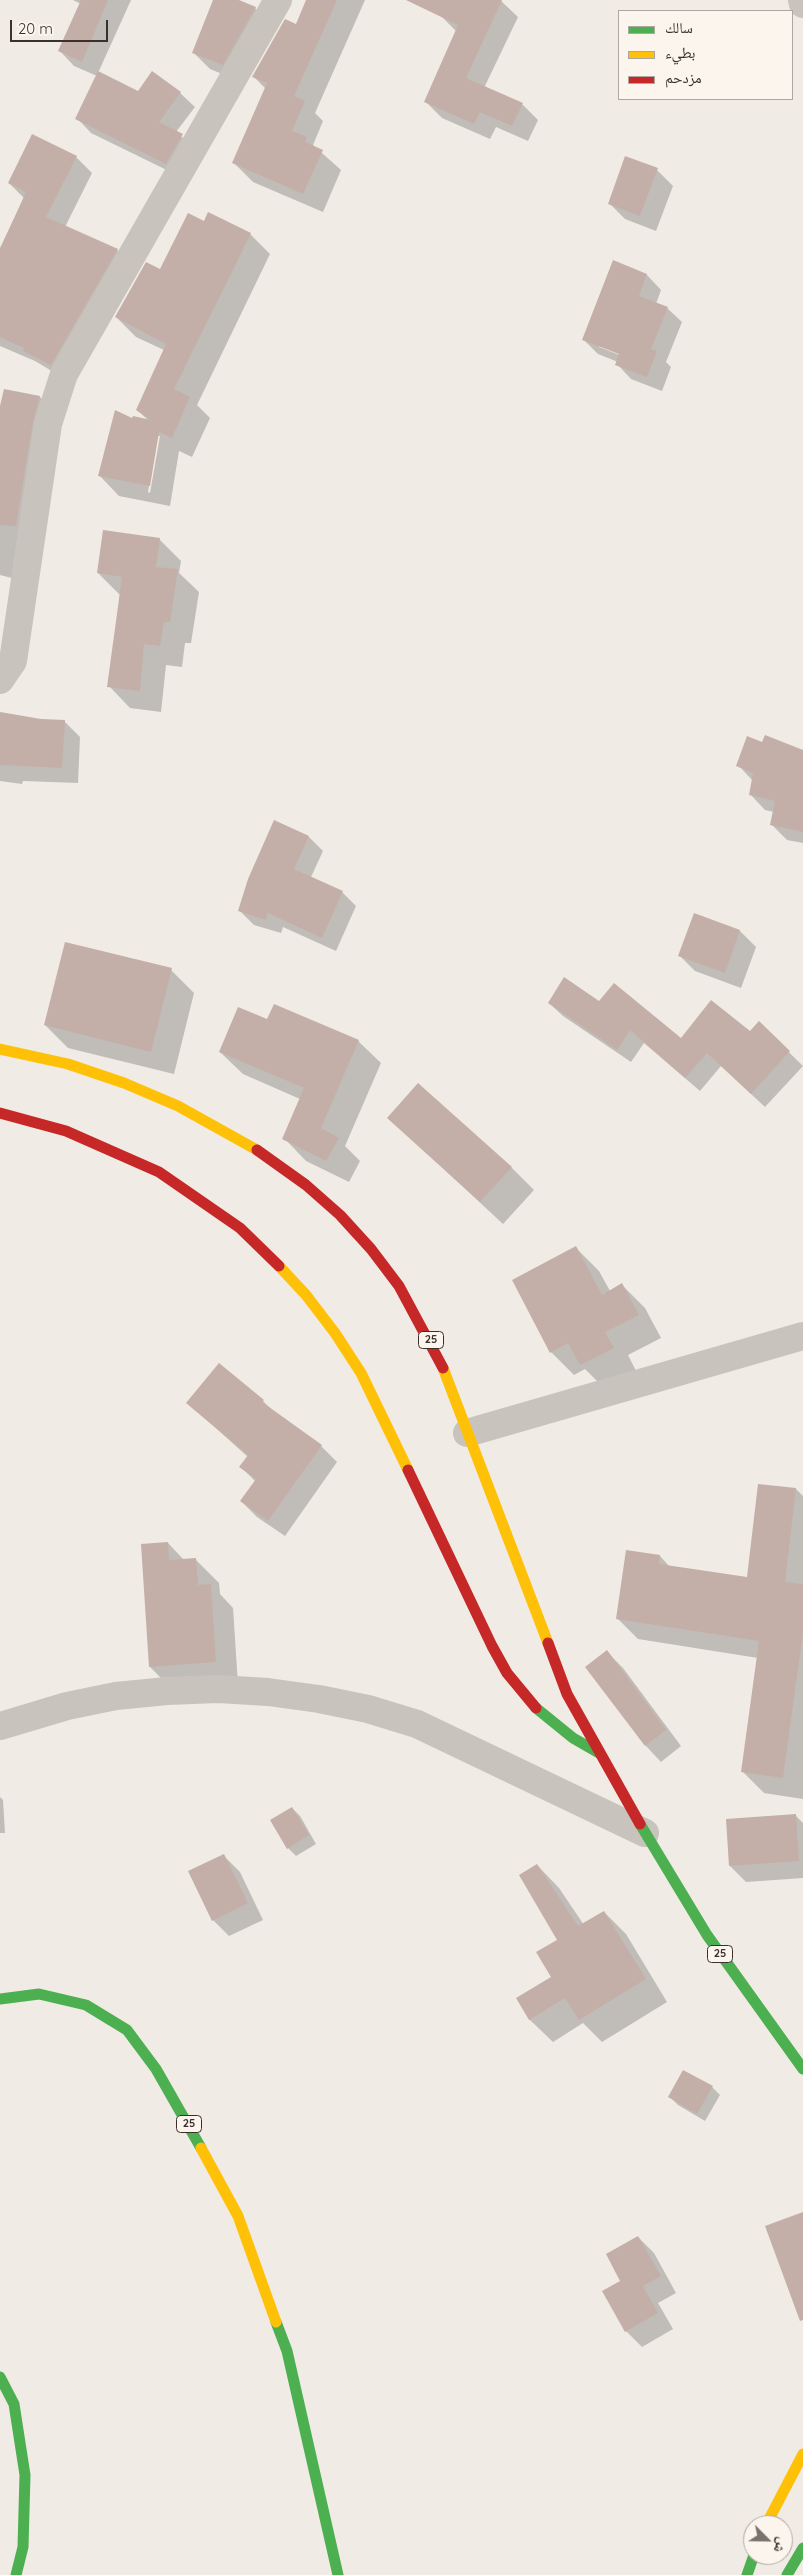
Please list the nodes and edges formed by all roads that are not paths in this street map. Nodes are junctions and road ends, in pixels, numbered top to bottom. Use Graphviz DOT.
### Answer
graph roads {
  1 [pos="278,0"];
  2 [pos="802,0"];
  3 [pos="803,4"];
  4 [pos="0,680"];
  5 [pos="0,1049"];
  6 [pos="0,1113"];
  7 [pos="803,1336"];
  8 [pos="467,1433"];
  9 [pos="0,1726"];
  10 [pos="600,1753"];
  11 [pos="645,1833"];
  12 [pos="0,1999"];
  13 [pos="803,2069"];
  14 [pos="0,2377"];
  15 [pos="803,2454"];
  16 [pos="771,2515"];
  17 [pos="803,2548"];
  18 [pos="16,2575"];
  19 [pos="338,2575"];
  20 [pos="786,2575"];
  1 -- 4 [label="street"];
  2 -- 3 [label="street"];
  5 -- 8 [label="main road, 25"];
  6 -- 10 [label="main road"];
  7 -- 8 [label="street"];
  8 -- 10 [label="main road, 25"];
  9 -- 11 [label="street"];
  10 -- 11 [label="main road, 25"];
  11 -- 13 [label="main road, 25"];
  12 -- 19 [label="main road, 25"];
  14 -- 18 [label="main road"];
  15 -- 16 [label="main road"];
  17 -- 20 [label="main road"];
}
